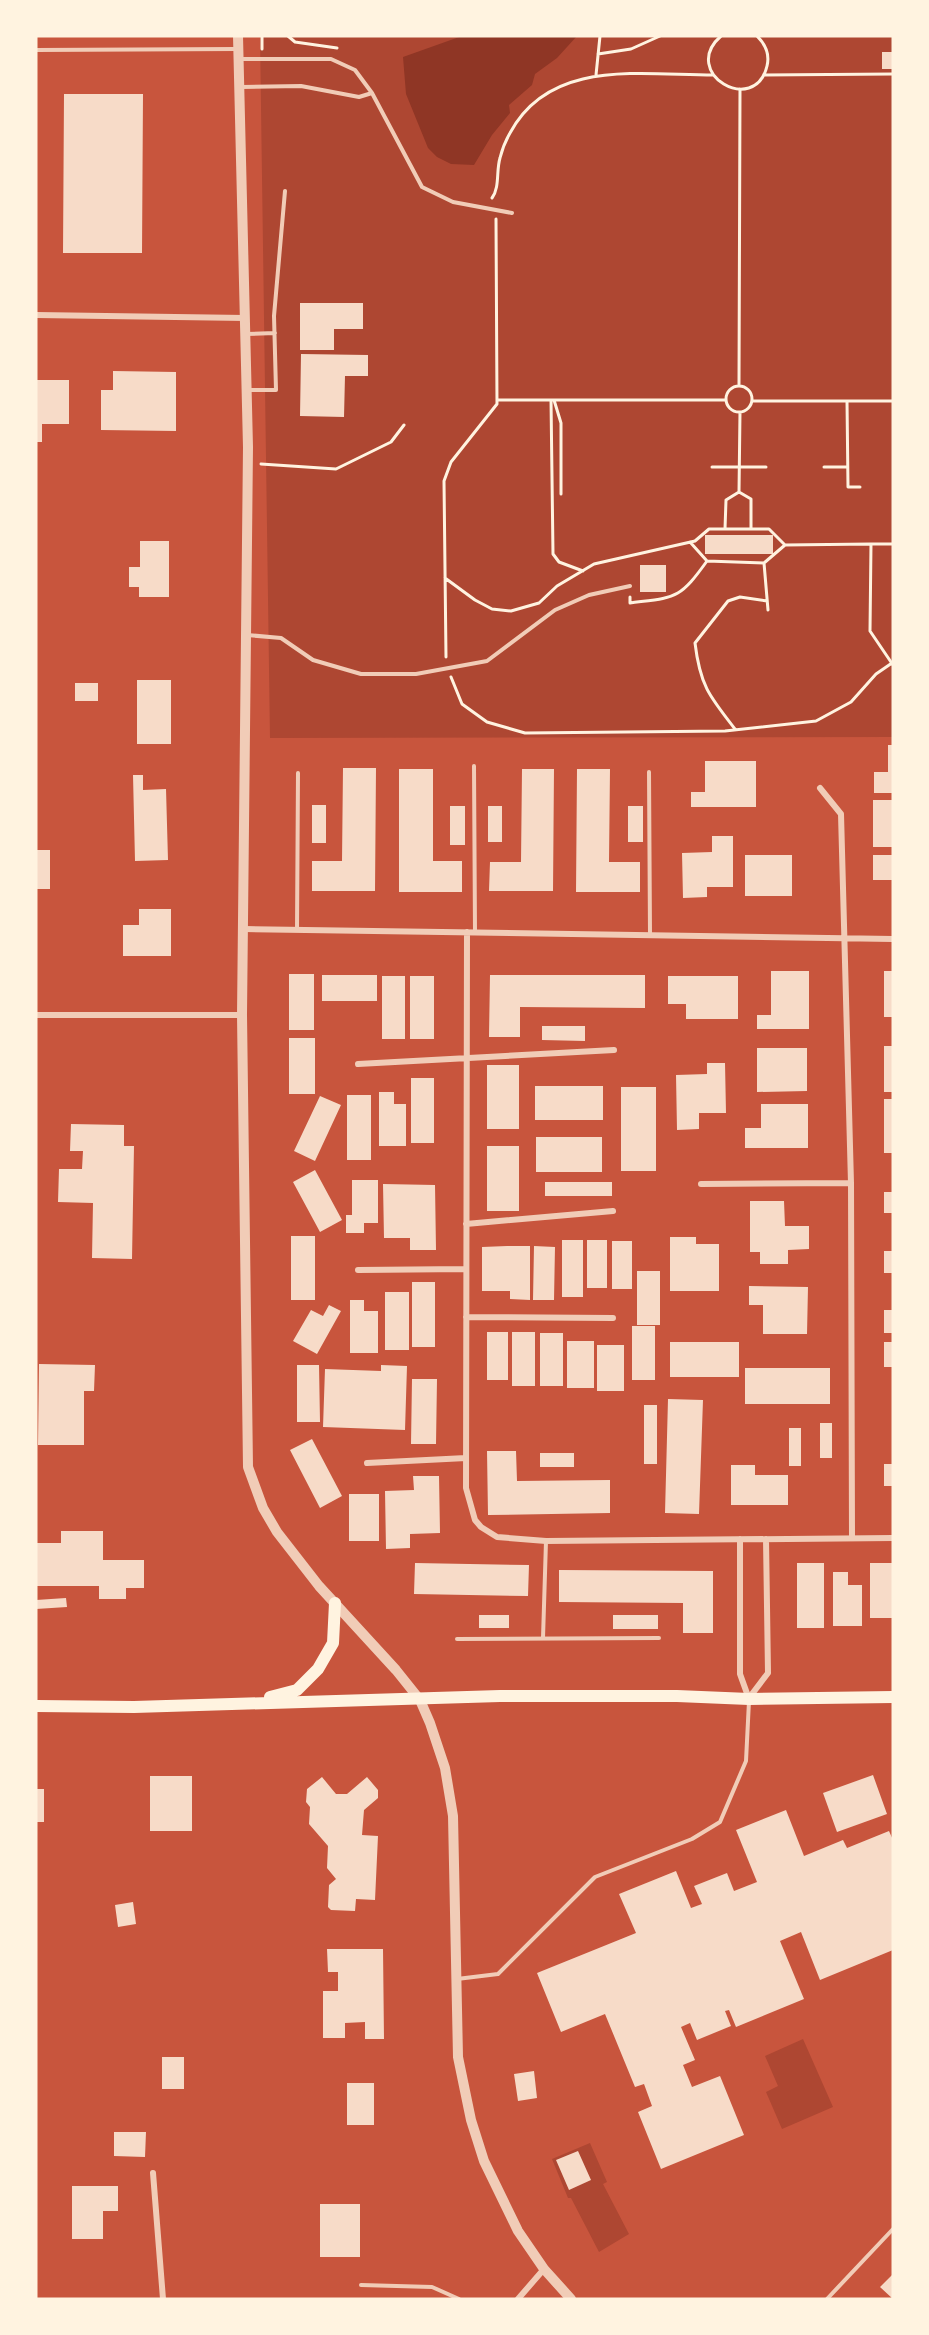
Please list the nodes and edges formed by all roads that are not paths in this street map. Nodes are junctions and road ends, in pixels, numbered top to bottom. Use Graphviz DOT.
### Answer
graph roads {
  1 [pos="238,36"];
  2 [pos="36,50"];
  3 [pos="238,54"];
  4 [pos="239,87"];
  5 [pos="372,93"];
  6 [pos="285,190"];
  7 [pos="512,213"];
  8 [pos="36,315"];
  9 [pos="245,318"];
  10 [pos="274,333"];
  11 [pos="245,334"];
  12 [pos="247,390"];
  13 [pos="630,586"];
  14 [pos="246,635"];
  15 [pos="474,766"];
  16 [pos="649,772"];
  17 [pos="298,773"];
  18 [pos="820,788"];
  19 [pos="244,928"];
  20 [pos="297,930"];
  21 [pos="467,932"];
  22 [pos="475,932"];
  23 [pos="650,936"];
  24 [pos="893,939"];
  25 [pos="842,940"];
  26 [pos="36,1015"];
  27 [pos="242,1015"];
  28 [pos="614,1050"];
  29 [pos="467,1058"];
  30 [pos="358,1064"];
  31 [pos="851,1183"];
  32 [pos="701,1184"];
  33 [pos="613,1211"];
  34 [pos="466,1224"];
  35 [pos="466,1269"];
  36 [pos="358,1270"];
  37 [pos="466,1317"];
  38 [pos="613,1318"];
  39 [pos="466,1458"];
  40 [pos="367,1463"];
  41 [pos="852,1537"];
  42 [pos="893,1538"];
  43 [pos="740,1539"];
  44 [pos="766,1539"];
  45 [pos="546,1541"];
  46 [pos="335,1603"];
  47 [pos="543,1638"];
  48 [pos="659,1638"];
  49 [pos="457,1639"];
  50 [pos="893,1697"];
  51 [pos="749,1699"];
  52 [pos="420,1700"];
  53 [pos="250,1702"];
  54 [pos="36,1706"];
  55 [pos="456,1979"];
  56 [pos="153,2173"];
  57 [pos="893,2229"];
  58 [pos="544,2269"];
  59 [pos="362,2285"];
  60 [pos="163,2299"];
  61 [pos="459,2299"];
  62 [pos="518,2299"];
  63 [pos="571,2299"];
  64 [pos="827,2299"];
  1 -- 3 [label="street"];
  2 -- 3 [label="lane"];
  3 -- 4 [label="street"];
  3 -- 5 [label="lane"];
  4 -- 5 [label="lane"];
  4 -- 9 [label="street"];
  5 -- 7 [label="lane"];
  6 -- 10 [label="lane"];
  8 -- 9 [label="street"];
  9 -- 11 [label="street"];
  10 -- 11 [label="lane"];
  10 -- 12 [label="lane"];
  11 -- 12 [label="street"];
  12 -- 14 [label="street"];
  13 -- 14 [label="lane"];
  14 -- 19 [label="street"];
  15 -- 22 [label="lane"];
  16 -- 23 [label="lane"];
  17 -- 20 [label="lane"];
  18 -- 25 [label="street"];
  19 -- 20 [label="street"];
  19 -- 27 [label="street"];
  20 -- 21 [label="street"];
  21 -- 22 [label="street"];
  21 -- 29 [label="street"];
  22 -- 23 [label="street"];
  23 -- 25 [label="street"];
  24 -- 25 [label="street"];
  25 -- 31 [label="street"];
  26 -- 27 [label="street"];
  27 -- 46 [label="street"];
  28 -- 29 [label="street"];
  29 -- 30 [label="street"];
  29 -- 34 [label="street"];
  31 -- 32 [label="street"];
  31 -- 41 [label="street"];
  33 -- 34 [label="street"];
  34 -- 35 [label="street"];
  35 -- 36 [label="street"];
  35 -- 37 [label="street"];
  37 -- 38 [label="street"];
  37 -- 39 [label="street"];
  39 -- 40 [label="street"];
  39 -- 45 [label="street"];
  41 -- 42 [label="street"];
  41 -- 44 [label="street"];
  43 -- 44 [label="street"];
  43 -- 45 [label="street"];
  43 -- 51 [label="street"];
  44 -- 51 [label="street"];
  45 -- 47 [label="lane"];
  46 -- 52 [label="street"];
  46 -- 53 [label="main road"];
  47 -- 48 [label="lane"];
  47 -- 49 [label="lane"];
  50 -- 51 [label="main road"];
  51 -- 52 [label="main road"];
  51 -- 55 [label="lane"];
  52 -- 53 [label="main road"];
  52 -- 55 [label="street"];
  53 -- 54 [label="main road"];
  55 -- 58 [label="street"];
  56 -- 60 [label="street"];
  57 -- 64 [label="lane"];
  58 -- 62 [label="street"];
  58 -- 63 [label="street"];
  59 -- 61 [label="lane"];
}
